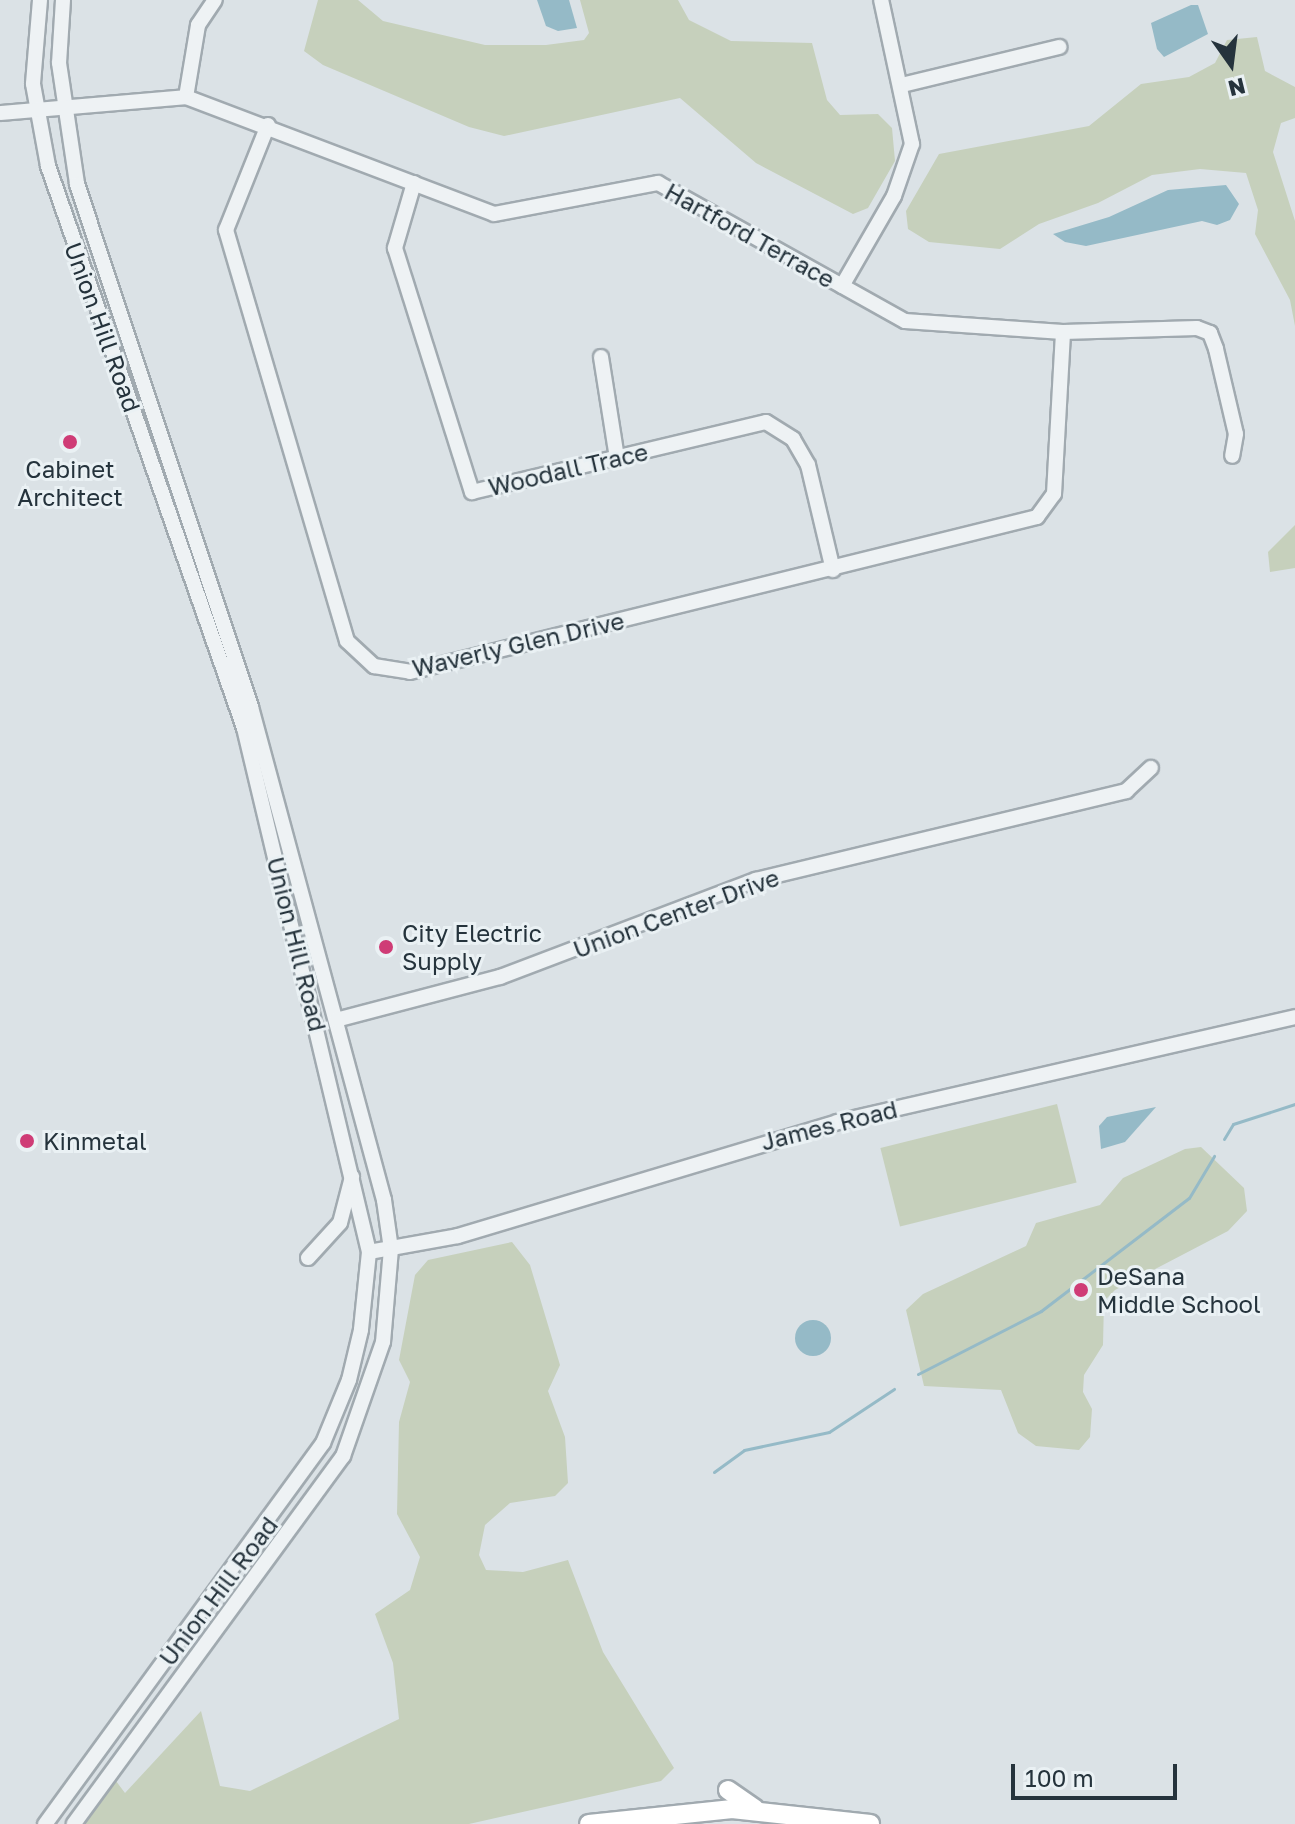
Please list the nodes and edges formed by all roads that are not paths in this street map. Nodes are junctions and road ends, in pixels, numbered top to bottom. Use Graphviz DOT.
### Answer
graph roads {
  1 [pos="40,0"];
  2 [pos="63,0"];
  3 [pos="215,0"];
  4 [pos="881,0"];
  5 [pos="1059,47"];
  6 [pos="902,85"];
  7 [pos="186,97"];
  8 [pos="63,105"];
  9 [pos="35,109"];
  10 [pos="0,113"];
  11 [pos="268,125"];
  12 [pos="414,183"];
  13 [pos="842,286"];
  14 [pos="1063,332"];
  15 [pos="601,357"];
  16 [pos="1232,456"];
  17 [pos="617,458"];
  18 [pos="833,570"];
  19 [pos="1151,768"];
  20 [pos="1295,1017"];
  21 [pos="336,1020"];
  22 [pos="353,1172"];
  23 [pos="391,1249"];
  24 [pos="369,1252"];
  25 [pos="308,1258"];
  26 [pos="728,1790"];
  27 [pos="757,1810"];
  28 [pos="45,1824"];
  29 [pos="74,1824"];
  30 [pos="589,1824"];
  31 [pos="870,1824"];
  1 -- 9 [label="street, Union Hill Road"];
  2 -- 8 [label="street, Union Hill Road"];
  3 -- 7 [label="street"];
  4 -- 6 [label="street"];
  5 -- 6 [label="street"];
  6 -- 13 [label="street"];
  7 -- 8 [label="street, Hartford Terrace"];
  7 -- 11 [label="street, Hartford Terrace"];
  8 -- 9 [label="street, Hartford Terrace"];
  8 -- 21 [label="street, Union Hill Road"];
  9 -- 10 [label="street, Hartford Terrace"];
  9 -- 22 [label="street, Union Hill Road"];
  11 -- 12 [label="street, Hartford Terrace"];
  11 -- 18 [label="street, Waverly Glen Drive"];
  12 -- 13 [label="street, Hartford Terrace"];
  12 -- 17 [label="street, Woodall Trace"];
  13 -- 14 [label="street, Hartford Terrace"];
  14 -- 16 [label="street, Hartford Terrace"];
  14 -- 18 [label="street, Waverly Glen Drive"];
  15 -- 17 [label="street"];
  17 -- 18 [label="street, Woodall Trace"];
  19 -- 21 [label="street, Union Center Drive"];
  20 -- 23 [label="street, James Road"];
  21 -- 23 [label="street, Union Hill Road"];
  22 -- 24 [label="street, Union Hill Road"];
  22 -- 25 [label="street"];
  23 -- 24 [label="street, James Road"];
  23 -- 29 [label="street, Union Hill Road"];
  24 -- 28 [label="street, Union Hill Road"];
  26 -- 27 [label="main road"];
  27 -- 30 [label="main road"];
  27 -- 31 [label="main road"];
}
